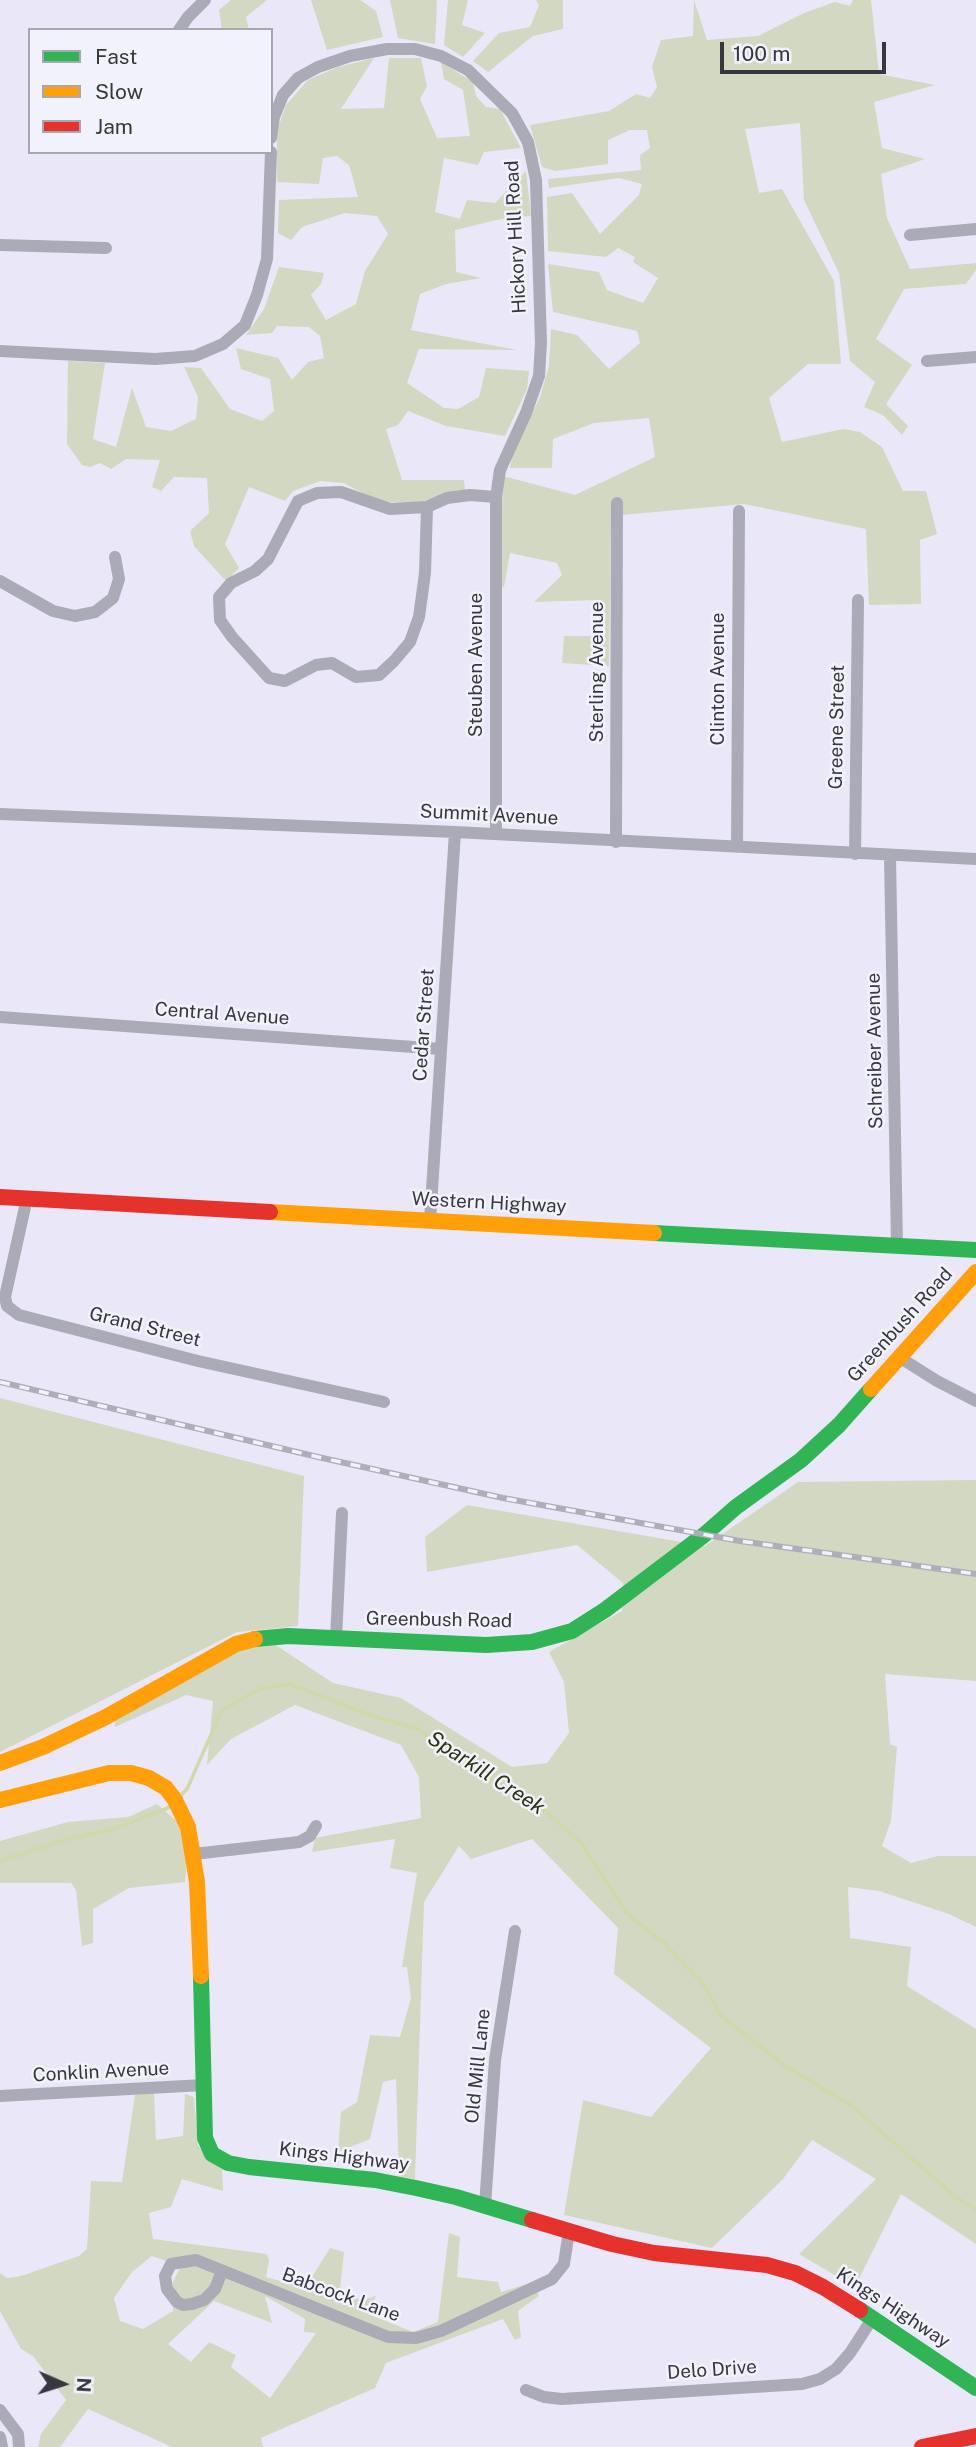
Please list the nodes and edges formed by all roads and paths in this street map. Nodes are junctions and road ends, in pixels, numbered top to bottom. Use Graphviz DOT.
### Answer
graph roads {
  1 [pos="205,0"];
  2 [pos="180,28"];
  3 [pos="273,117"];
  4 [pos="271,154"];
  5 [pos="976,229"];
  6 [pos="909,235"];
  7 [pos="0,245"];
  8 [pos="106,248"];
  9 [pos="0,351"];
  10 [pos="976,357"];
  11 [pos="927,361"];
  12 [pos="496,496"];
  13 [pos="617,503"];
  14 [pos="426,507"];
  15 [pos="739,510"];
  16 [pos="115,557"];
  17 [pos="0,581"];
  18 [pos="858,600"];
  19 [pos="0,814"];
  20 [pos="455,832"];
  21 [pos="496,834"];
  22 [pos="616,842"];
  23 [pos="737,847"];
  24 [pos="855,855"];
  25 [pos="890,856"];
  26 [pos="976,859"];
  27 [pos="0,1017"];
  28 [pos="441,1049"];
  29 [pos="0,1197"];
  30 [pos="27,1198"];
  31 [pos="430,1221"];
  32 [pos="897,1245"];
  33 [pos="976,1250"];
  34 [pos="976,1272"];
  35 [pos="899,1357"];
  36 [pos="976,1401"];
  37 [pos="384,1402"];
  38 [pos="342,1513"];
  39 [pos="336,1639"];
  40 [pos="0,1763"];
  41 [pos="0,1800"];
  42 [pos="316,1826"];
  43 [pos="194,1854"];
  44 [pos="515,1931"];
  45 [pos="204,2085"];
  46 [pos="0,2096"];
  47 [pos="485,2206"];
  48 [pos="569,2231"];
  49 [pos="222,2271"];
  50 [pos="872,2319"];
  51 [pos="976,2388"];
  52 [pos="526,2390"];
  53 [pos="1,2417"];
  54 [pos="976,2436"];
  55 [pos="0,2437"];
  56 [pos="2,2447"];
  57 [pos="19,2447"];
  58 [pos="922,2447"];
  1 -- 2 [label="street"];
  3 -- 12 [label="street, Hickory Hill Road"];
  4 -- 9 [label="street"];
  5 -- 6 [label="street"];
  7 -- 8 [label="street"];
  10 -- 11 [label="street"];
  12 -- 14 [label="street"];
  12 -- 21 [label="street, Steuben Avenue"];
  13 -- 22 [label="street, Sterling Avenue"];
  14 -- 14 [label="street"];
  15 -- 23 [label="street, Clinton Avenue"];
  16 -- 17 [label="street"];
  18 -- 24 [label="street, Greene Street"];
  19 -- 20 [label="street, Summit Avenue"];
  20 -- 21 [label="street, Summit Avenue"];
  20 -- 28 [label="street, Cedar Street"];
  21 -- 22 [label="street, Summit Avenue"];
  22 -- 23 [label="street, Summit Avenue"];
  23 -- 24 [label="street, Summit Avenue"];
  24 -- 25 [label="street, Summit Avenue"];
  25 -- 26 [label="street, Summit Avenue"];
  25 -- 32 [label="street, Schreiber Avenue"];
  27 -- 28 [label="street, Central Avenue"];
  28 -- 31 [label="street, Cedar Street"];
  29 -- 30 [label="street, Western Highway"];
  30 -- 31 [label="street, Western Highway"];
  30 -- 37 [label="street, Grand Street"];
  31 -- 32 [label="street, Western Highway"];
  32 -- 33 [label="street, Western Highway"];
  34 -- 35 [label="street, Greenbush Road"];
  35 -- 36 [label="street"];
  35 -- 39 [label="street, Greenbush Road"];
  38 -- 39 [label="street"];
  39 -- 40 [label="street, Greenbush Road"];
  41 -- 43 [label="street, Kings Highway"];
  42 -- 43 [label="street"];
  43 -- 45 [label="street, Kings Highway"];
  44 -- 47 [label="street, Old Mill Lane"];
  45 -- 46 [label="street, Conklin Avenue"];
  45 -- 47 [label="street, Kings Highway"];
  47 -- 48 [label="street, Kings Highway"];
  48 -- 49 [label="street, Babcock Lane"];
  48 -- 50 [label="street, Kings Highway"];
  49 -- 49 [label="street, Babcock Lane"];
  50 -- 51 [label="street, Kings Highway"];
  50 -- 52 [label="street, Delo Drive"];
  53 -- 57 [label="street"];
  54 -- 58 [label="street"];
  55 -- 56 [label="street"];
}
